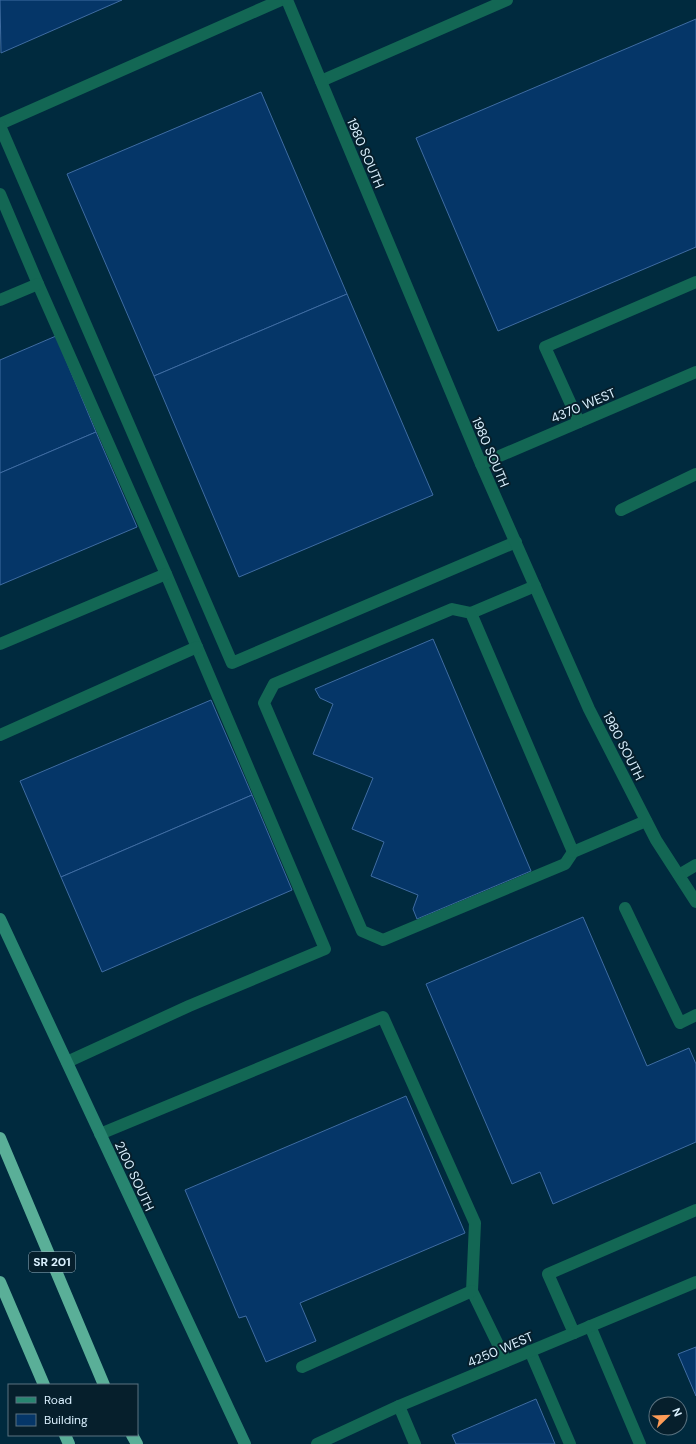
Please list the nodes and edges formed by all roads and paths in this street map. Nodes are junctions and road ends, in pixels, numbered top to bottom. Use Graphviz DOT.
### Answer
graph roads {
  1 [pos="281,0"];
  2 [pos="287,0"];
  3 [pos="507,0"];
  4 [pos="321,81"];
  5 [pos="0,125"];
  6 [pos="0,194"];
  7 [pos="696,282"];
  8 [pos="38,284"];
  9 [pos="0,300"];
  10 [pos="696,372"];
  11 [pos="579,422"];
  12 [pos="481,464"];
  13 [pos="696,474"];
  14 [pos="622,510"];
  15 [pos="516,542"];
  16 [pos="166,574"];
  17 [pos="535,586"];
  18 [pos="471,613"];
  19 [pos="0,644"];
  20 [pos="197,646"];
  21 [pos="0,735"];
  22 [pos="646,822"];
  23 [pos="574,852"];
  24 [pos="696,865"];
  25 [pos="679,875"];
  26 [pos="696,902"];
  27 [pos="625,908"];
  28 [pos="0,919"];
  29 [pos="696,1015"];
  30 [pos="67,1062"];
  31 [pos="100,1134"];
  32 [pos="0,1138"];
  33 [pos="696,1210"];
  34 [pos="0,1282"];
  35 [pos="696,1282"];
  36 [pos="472,1291"];
  37 [pos="66,1294"];
  38 [pos="590,1326"];
  39 [pos="574,1333"];
  40 [pos="530,1351"];
  41 [pos="506,1361"];
  42 [pos="302,1367"];
  43 [pos="44,1384"];
  44 [pos="104,1384"];
  45 [pos="109,1384"];
  46 [pos="399,1406"];
  47 [pos="246,1444"];
  48 [pos="317,1444"];
  49 [pos="416,1444"];
  50 [pos="570,1444"];
  51 [pos="640,1444"];
  1 -- 5 [label="street"];
  2 -- 4 [label="street, 1980 SOUTH"];
  3 -- 4 [label="street"];
  4 -- 12 [label="street, 1980 SOUTH"];
  5 -- 15 [label="street"];
  6 -- 8 [label="street"];
  7 -- 11 [label="street"];
  8 -- 9 [label="street"];
  8 -- 16 [label="street"];
  10 -- 11 [label="street, 4370 WEST"];
  11 -- 12 [label="street, 4370 WEST"];
  12 -- 15 [label="street, 1980 SOUTH"];
  13 -- 14 [label="street"];
  15 -- 17 [label="street, 1980 SOUTH"];
  16 -- 19 [label="street"];
  16 -- 20 [label="street"];
  17 -- 18 [label="street"];
  17 -- 22 [label="street, 1980 SOUTH"];
  18 -- 23 [label="street"];
  18 -- 23 [label="street"];
  20 -- 21 [label="street"];
  20 -- 30 [label="street"];
  22 -- 23 [label="street"];
  22 -- 25 [label="street, 1980 SOUTH"];
  24 -- 25 [label="street"];
  25 -- 26 [label="street, 1980 SOUTH"];
  27 -- 29 [label="street"];
  28 -- 30 [label="street, 2100 SOUTH"];
  30 -- 31 [label="street, 2100 SOUTH"];
  31 -- 36 [label="street"];
  31 -- 47 [label="street, 2100 SOUTH"];
  32 -- 37 [label="highway, SR 201"];
  33 -- 39 [label="street"];
  34 -- 43 [label="highway"];
  35 -- 38 [label="street, 4250 WEST"];
  36 -- 41 [label="street"];
  36 -- 42 [label="street"];
  37 -- 44 [label="highway, SR 201"];
  37 -- 45 [label="highway"];
  38 -- 39 [label="street, 4250 WEST"];
  38 -- 51 [label="street"];
  39 -- 40 [label="street, 4250 WEST"];
  40 -- 41 [label="street, 4250 WEST"];
  40 -- 50 [label="street"];
  41 -- 46 [label="street, 4250 WEST"];
  46 -- 48 [label="street, 4250 WEST"];
  46 -- 49 [label="street"];
}
